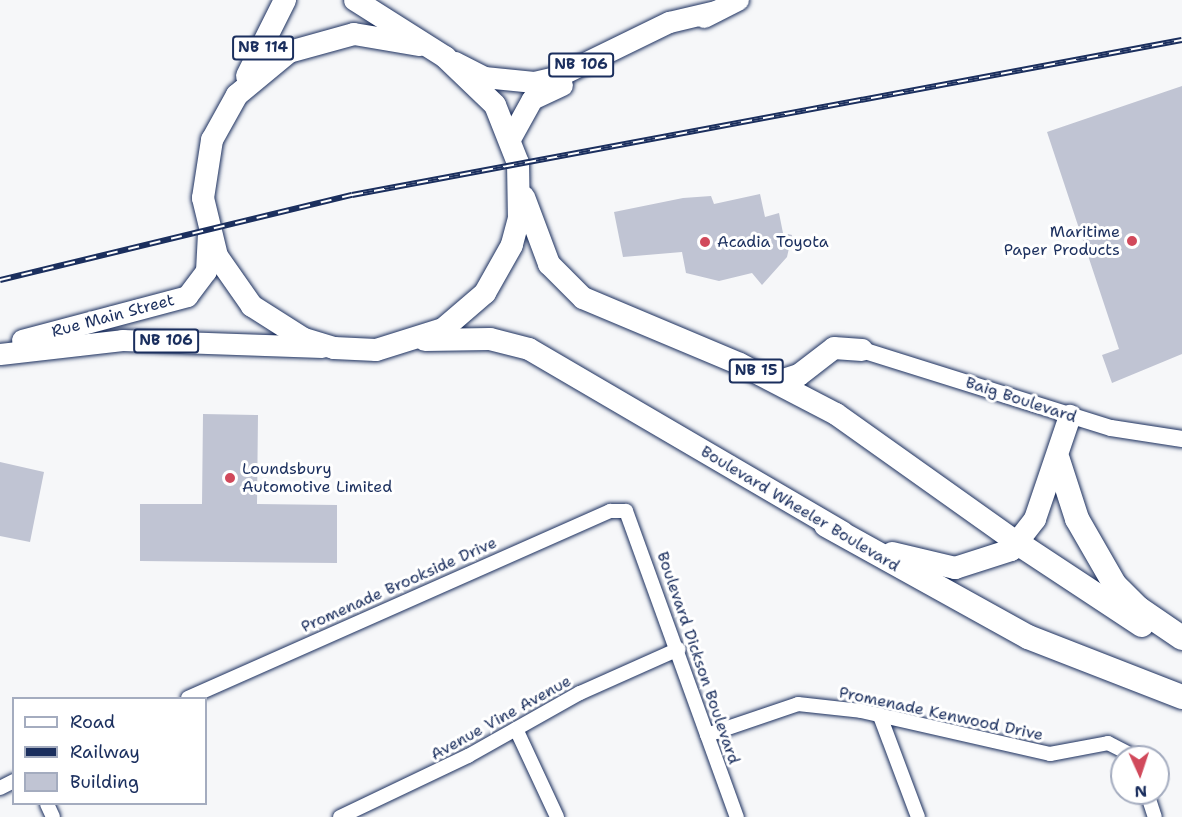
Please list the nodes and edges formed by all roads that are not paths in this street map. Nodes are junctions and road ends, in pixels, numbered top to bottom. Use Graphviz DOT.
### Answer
graph roads {
  1 [pos="285,0"];
  2 [pos="355,0"];
  3 [pos="738,0"];
  4 [pos="715,11"];
  5 [pos="420,45"];
  6 [pos="445,57"];
  7 [pos="237,95"];
  8 [pos="511,137"];
  9 [pos="521,190"];
  10 [pos="207,226"];
  11 [pos="417,340"];
  12 [pos="0,346"];
  13 [pos="334,348"];
  14 [pos="862,350"];
  15 [pos="0,354"];
  16 [pos="777,381"];
  17 [pos="1070,416"];
  18 [pos="1182,439"];
  19 [pos="1058,460"];
  20 [pos="626,512"];
  21 [pos="826,525"];
  22 [pos="1019,544"];
  23 [pos="1182,638"];
  24 [pos="1182,643"];
  25 [pos="679,649"];
  26 [pos="192,697"];
  27 [pos="1182,698"];
  28 [pos="880,716"];
  29 [pos="516,729"];
  30 [pos="707,735"];
  31 [pos="1112,745"];
  32 [pos="340,817"];
  33 [pos="557,817"];
  34 [pos="737,817"];
  35 [pos="918,817"];
  1 -- 7 [label="highway, NB 114"];
  2 -- 5 [label="highway"];
  3 -- 4 [label="main road, NB 106"];
  4 -- 6 [label="main road, NB 106"];
  4 -- 8 [label="main road, NB 106"];
  5 -- 6 [label="highway"];
  5 -- 7 [label="highway"];
  6 -- 8 [label="highway"];
  7 -- 10 [label="highway"];
  8 -- 9 [label="highway"];
  9 -- 11 [label="highway"];
  9 -- 16 [label="highway, NB 15"];
  10 -- 12 [label="main road, Rue Main Street / NB 106"];
  10 -- 13 [label="highway"];
  11 -- 13 [label="highway"];
  11 -- 21 [label="highway, Boulevard Wheeler Boulevard"];
  13 -- 15 [label="main road, Rue Main Street / NB 106"];
  14 -- 16 [label="highway"];
  14 -- 17 [label="street, Baig Boulevard"];
  16 -- 22 [label="highway, NB 15"];
  17 -- 18 [label="street, Baig Boulevard"];
  17 -- 19 [label="highway"];
  19 -- 22 [label="highway"];
  19 -- 23 [label="highway"];
  20 -- 25 [label="street, Boulevard Dickson Boulevard"];
  20 -- 26 [label="street, Promenade Brookside Drive"];
  21 -- 22 [label="highway"];
  21 -- 27 [label="highway, Boulevard Wheeler Boulevard"];
  22 -- 24 [label="highway, NB 15"];
  25 -- 29 [label="street, Avenue Vine Avenue"];
  25 -- 30 [label="street, Boulevard Dickson Boulevard"];
  28 -- 30 [label="street, Promenade Kenwood Drive"];
  28 -- 31 [label="street, Promenade Kenwood Drive"];
  28 -- 35 [label="street"];
  29 -- 32 [label="street, Avenue Vine Avenue"];
  29 -- 33 [label="street"];
  30 -- 34 [label="street, Boulevard Dickson Boulevard"];
}
